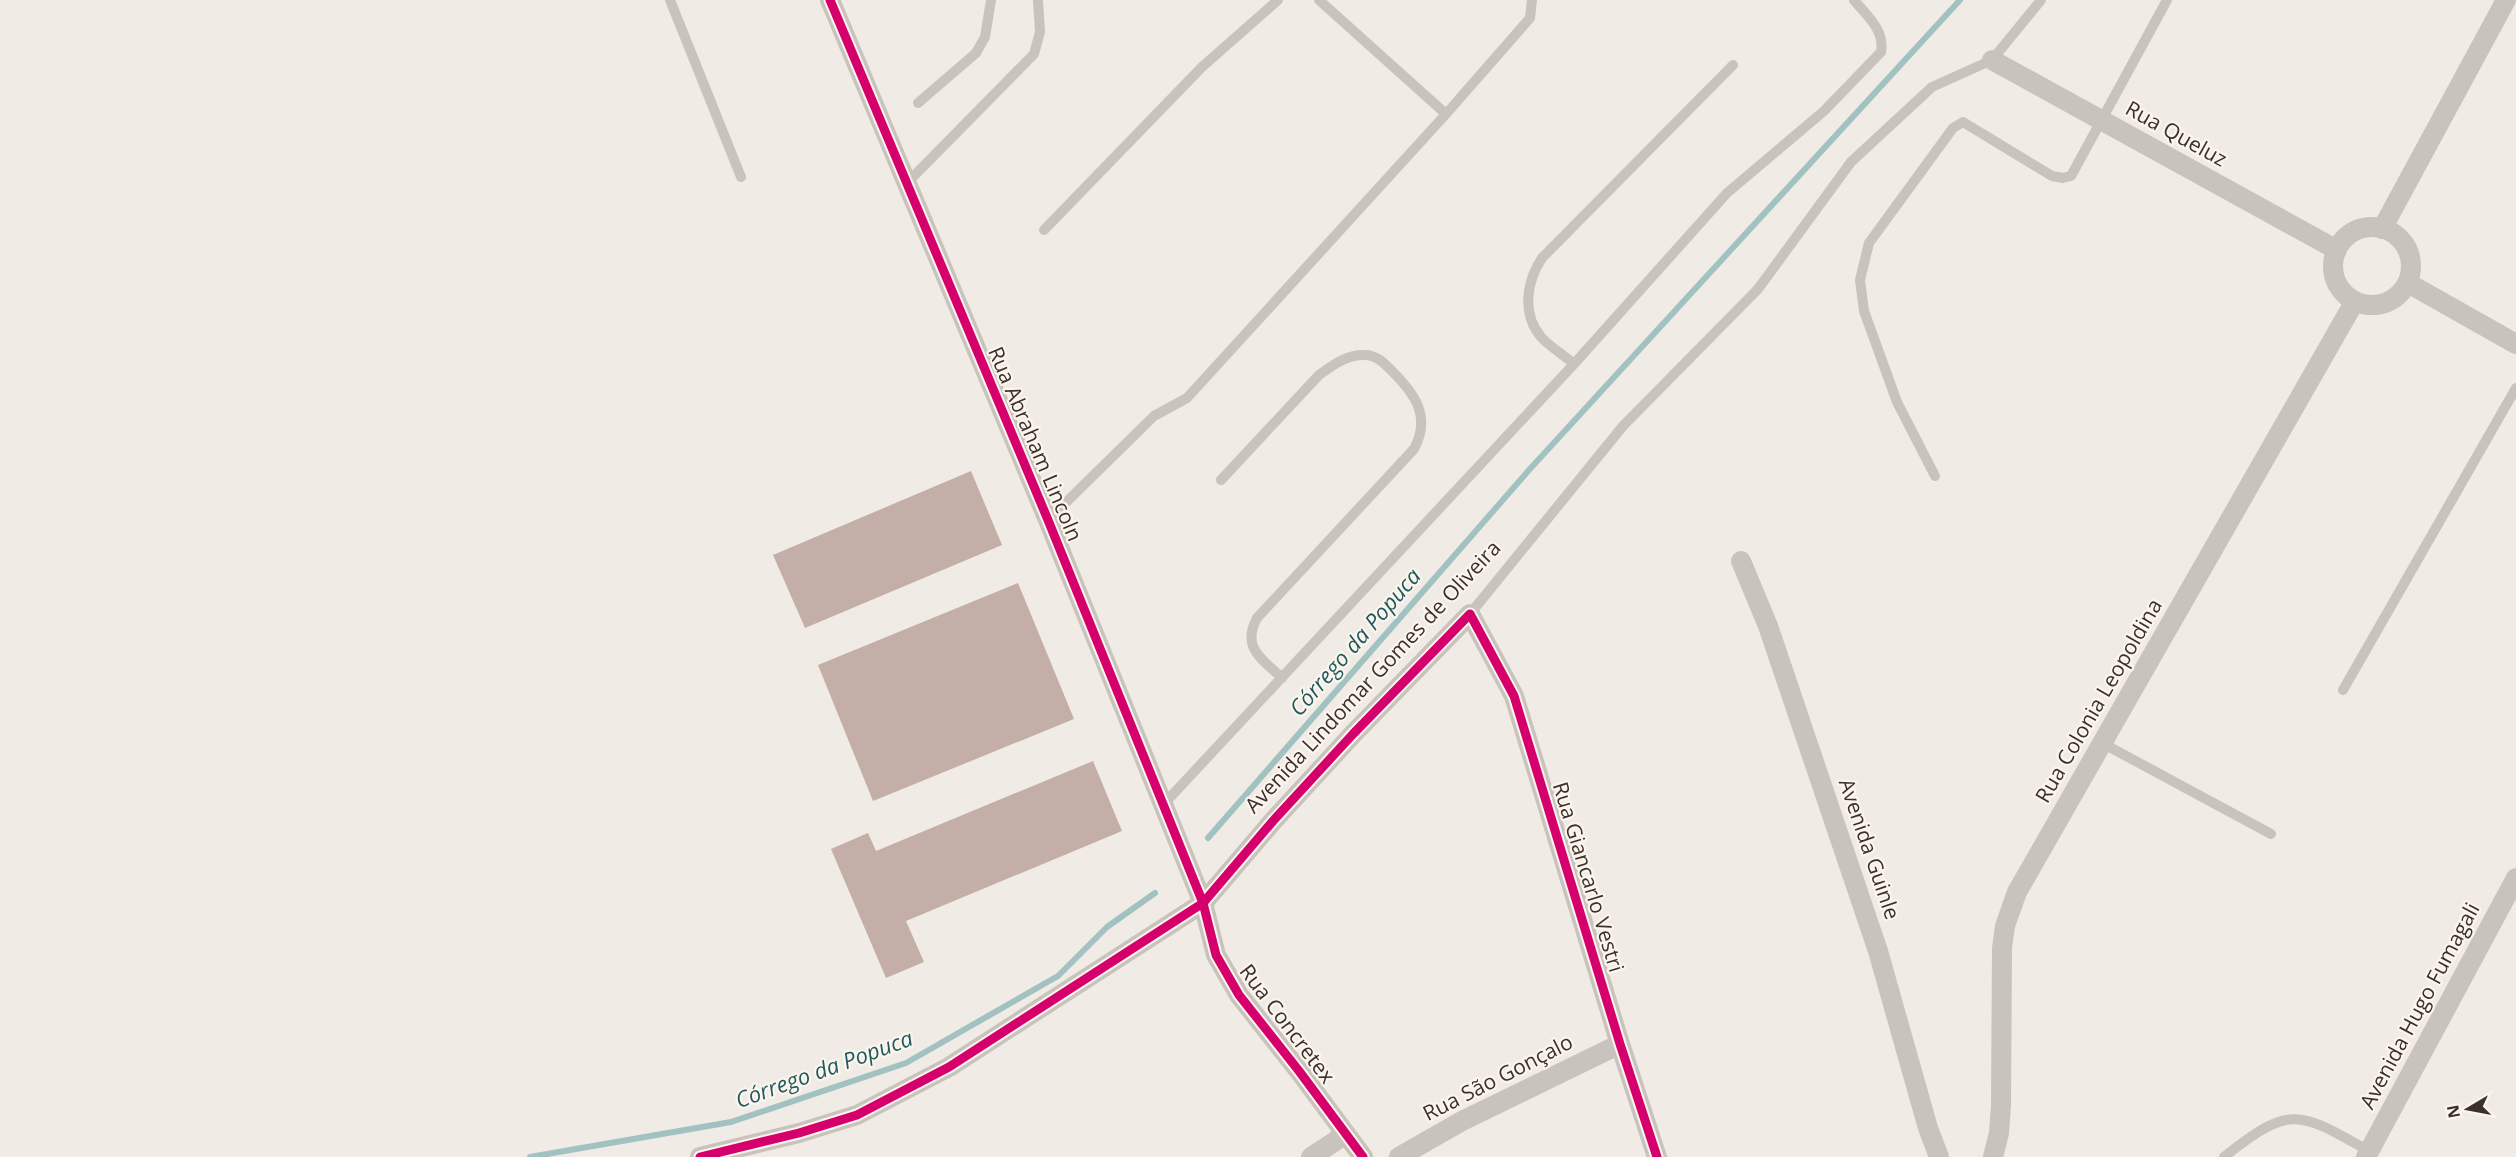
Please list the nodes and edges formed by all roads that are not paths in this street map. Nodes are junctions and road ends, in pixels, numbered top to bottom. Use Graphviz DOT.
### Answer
graph roads {
  1 [pos="670,0"];
  2 [pos="830,0"];
  3 [pos="991,0"];
  4 [pos="1038,0"];
  5 [pos="1278,0"];
  6 [pos="1319,0"];
  7 [pos="1532,0"];
  8 [pos="1854,0"];
  9 [pos="2041,0"];
  10 [pos="2167,0"];
  11 [pos="2506,0"];
  12 [pos="1992,60"];
  13 [pos="1733,65"];
  14 [pos="918,103"];
  15 [pos="1446,114"];
  16 [pos="2101,120"];
  17 [pos="741,177"];
  18 [pos="906,184"];
  19 [pos="2382,229"];
  20 [pos="1044,230"];
  21 [pos="2337,250"];
  22 [pos="2408,283"];
  23 [pos="2355,301"];
  24 [pos="2516,344"];
  25 [pos="1574,364"];
  26 [pos="2516,388"];
  27 [pos="1935,476"];
  28 [pos="1221,480"];
  29 [pos="1048,520"];
  30 [pos="1741,561"];
  31 [pos="1470,614"];
  32 [pos="1282,678"];
  33 [pos="2343,690"];
  34 [pos="2102,743"];
  35 [pos="1162,806"];
  36 [pos="2271,834"];
  37 [pos="2516,878"];
  38 [pos="1203,903"];
  39 [pos="1620,1044"];
  40 [pos="1346,1134"];
  41 [pos="2368,1154"];
  42 [pos="700,1157"];
  43 [pos="1311,1157"];
  44 [pos="1363,1157"];
  45 [pos="1399,1157"];
  46 [pos="1657,1157"];
  47 [pos="1939,1157"];
  48 [pos="1993,1157"];
  49 [pos="2224,1157"];
  1 -- 17 [label="lane"];
  2 -- 18 [label="street, Rua Abraham Lincoln"];
  3 -- 14 [label="lane"];
  4 -- 18 [label="lane"];
  5 -- 20 [label="lane"];
  6 -- 15 [label="lane"];
  7 -- 15 [label="lane"];
  8 -- 25 [label="lane"];
  9 -- 12 [label="lane, Avenida Lindomar Gomes de Oliveira"];
  10 -- 16 [label="lane"];
  11 -- 19 [label="street"];
  12 -- 16 [label="street, Rua Queluz"];
  12 -- 31 [label="lane, Avenida Lindomar Gomes de Oliveira"];
  13 -- 25 [label="lane"];
  15 -- 29 [label="lane"];
  16 -- 21 [label="street, Rua Queluz"];
  16 -- 27 [label="lane"];
  18 -- 29 [label="street, Rua Abraham Lincoln"];
  19 -- 21 [label="street"];
  19 -- 22 [label="street"];
  21 -- 23 [label="street"];
  22 -- 23 [label="street"];
  22 -- 24 [label="street"];
  23 -- 34 [label="street, Rua Colonia Leopoldina"];
  25 -- 32 [label="lane"];
  26 -- 33 [label="lane"];
  28 -- 32 [label="lane"];
  29 -- 35 [label="street, Rua Abraham Lincoln"];
  30 -- 47 [label="street, Avenida Guinle"];
  31 -- 38 [label="street, Avenida Lindomar Gomes de Oliveira"];
  31 -- 39 [label="street, Rua Giancarlo Vestri"];
  32 -- 35 [label="lane"];
  34 -- 36 [label="lane"];
  34 -- 48 [label="street, Rua Colonia Leopoldina"];
  35 -- 38 [label="street, Rua Abraham Lincoln"];
  37 -- 41 [label="street, Avenida Hugo Fumagali"];
  38 -- 40 [label="street, Rua Concretex"];
  38 -- 42 [label="street, Avenida Lindomar Gomes de Oliveira"];
  39 -- 45 [label="street, Rua São Gonçalo"];
  39 -- 46 [label="street, Rua Giancarlo Vestri"];
  40 -- 43 [label="street"];
  40 -- 44 [label="street, Rua Concretex"];
  41 -- 49 [label="lane"];
}
